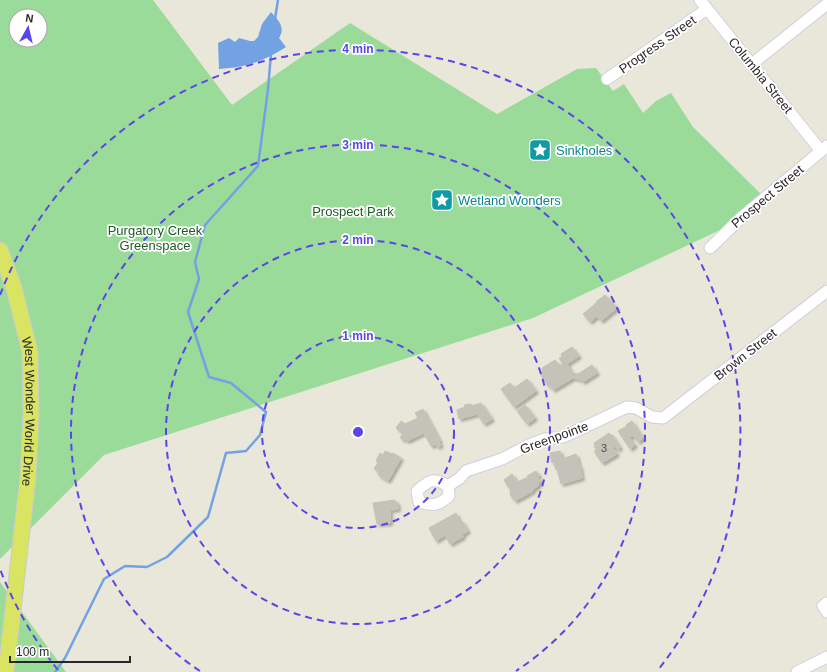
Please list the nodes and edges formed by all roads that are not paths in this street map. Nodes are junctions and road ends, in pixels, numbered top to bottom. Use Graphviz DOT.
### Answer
graph roads {
  1 [pos="700,0"];
  2 [pos="827,4"];
  3 [pos="708,9"];
  4 [pos="752,64"];
  5 [pos="607,78"];
  6 [pos="824,148"];
  7 [pos="710,248"];
  8 [pos="0,250"];
  9 [pos="827,291"];
  10 [pos="663,418"];
  11 [pos="448,486"];
  12 [pos="827,657"];
  13 [pos="6,672"];
  14 [pos="796,672"];
  1 -- 3 [label="street, Columbia Street"];
  2 -- 4 [label="street"];
  3 -- 4 [label="street, Columbia Street"];
  3 -- 5 [label="street, Progress Street"];
  4 -- 6 [label="street, Columbia Street"];
  6 -- 7 [label="street, Prospect Street"];
  8 -- 13 [label="main road, West Wonder World Drive"];
  9 -- 10 [label="street, Brown Street"];
  10 -- 11 [label="street, Greenpointe"];
  12 -- 14 [label="street"];
}
